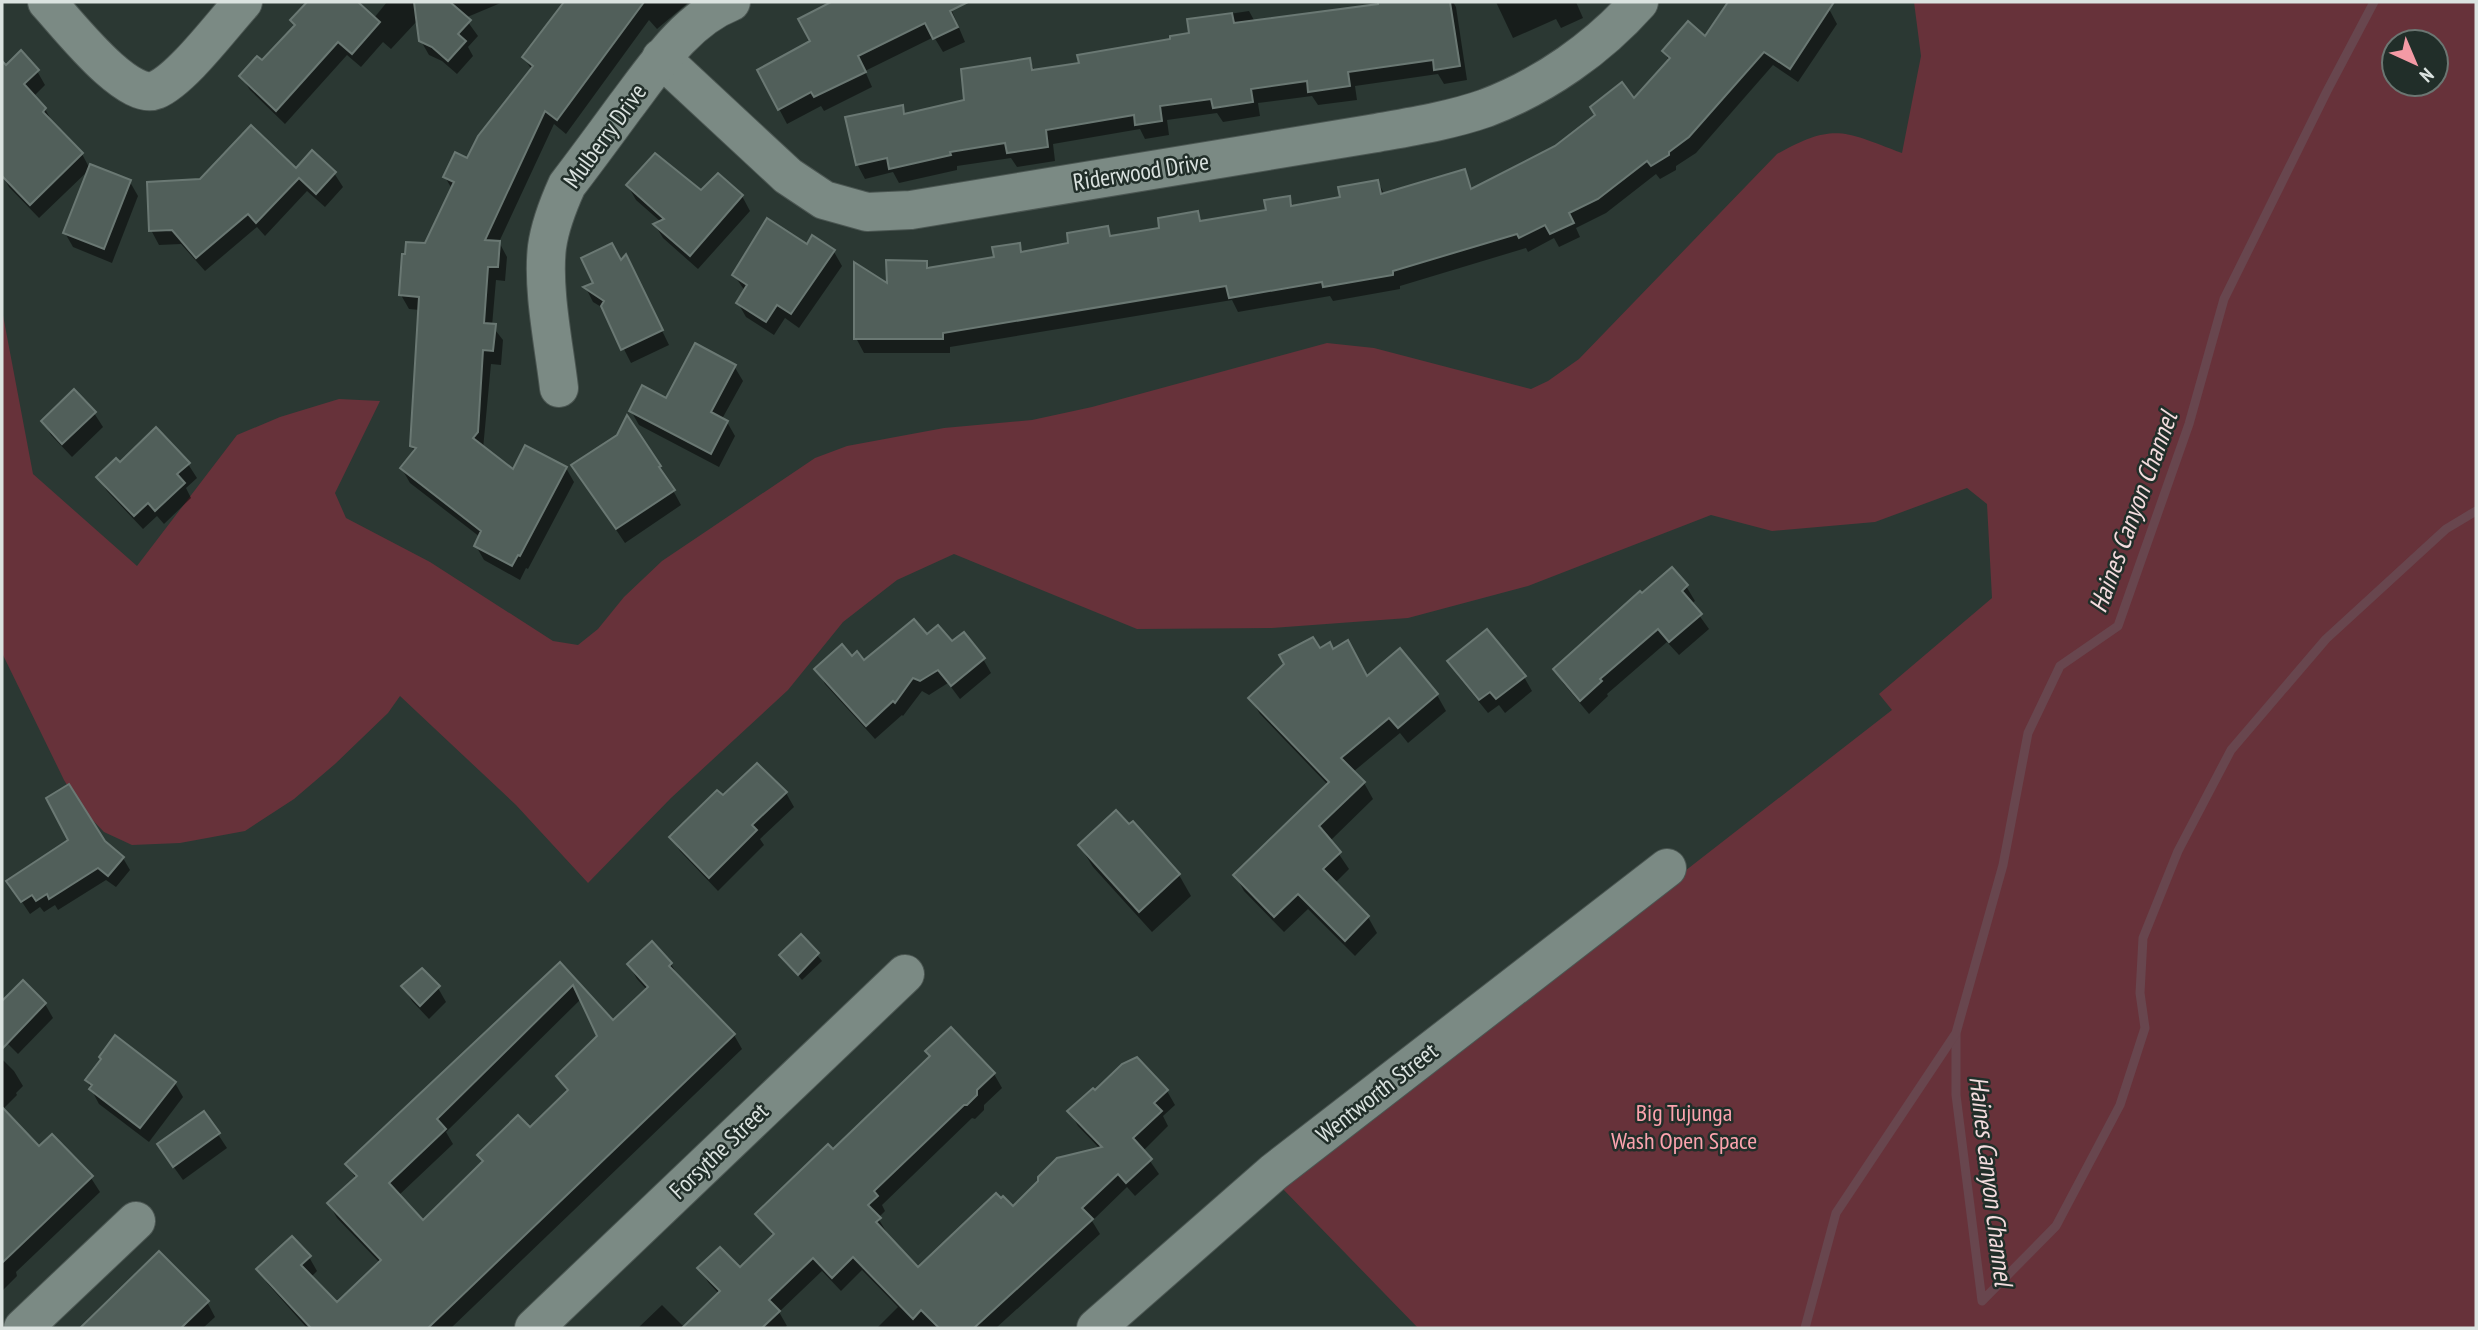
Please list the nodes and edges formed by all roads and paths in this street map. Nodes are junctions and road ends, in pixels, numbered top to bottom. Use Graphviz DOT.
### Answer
graph roads {
  1 [pos="47,2"];
  2 [pos="243,2"];
  3 [pos="731,2"];
  4 [pos="1639,2"];
  5 [pos="661,58"];
  6 [pos="559,388"];
  7 [pos="1667,868"];
  8 [pos="905,974"];
  9 [pos="136,1221"];
  10 [pos="23,1328"];
  11 [pos="534,1328"];
  12 [pos="1096,1328"];
  1 -- 2 [label="street"];
  3 -- 5 [label="street, Mulberry Drive"];
  4 -- 5 [label="street, Riderwood Drive"];
  5 -- 6 [label="street, Mulberry Drive"];
  7 -- 12 [label="street, Wentworth Street"];
  8 -- 11 [label="street, Forsythe Street"];
  9 -- 10 [label="street"];
}
